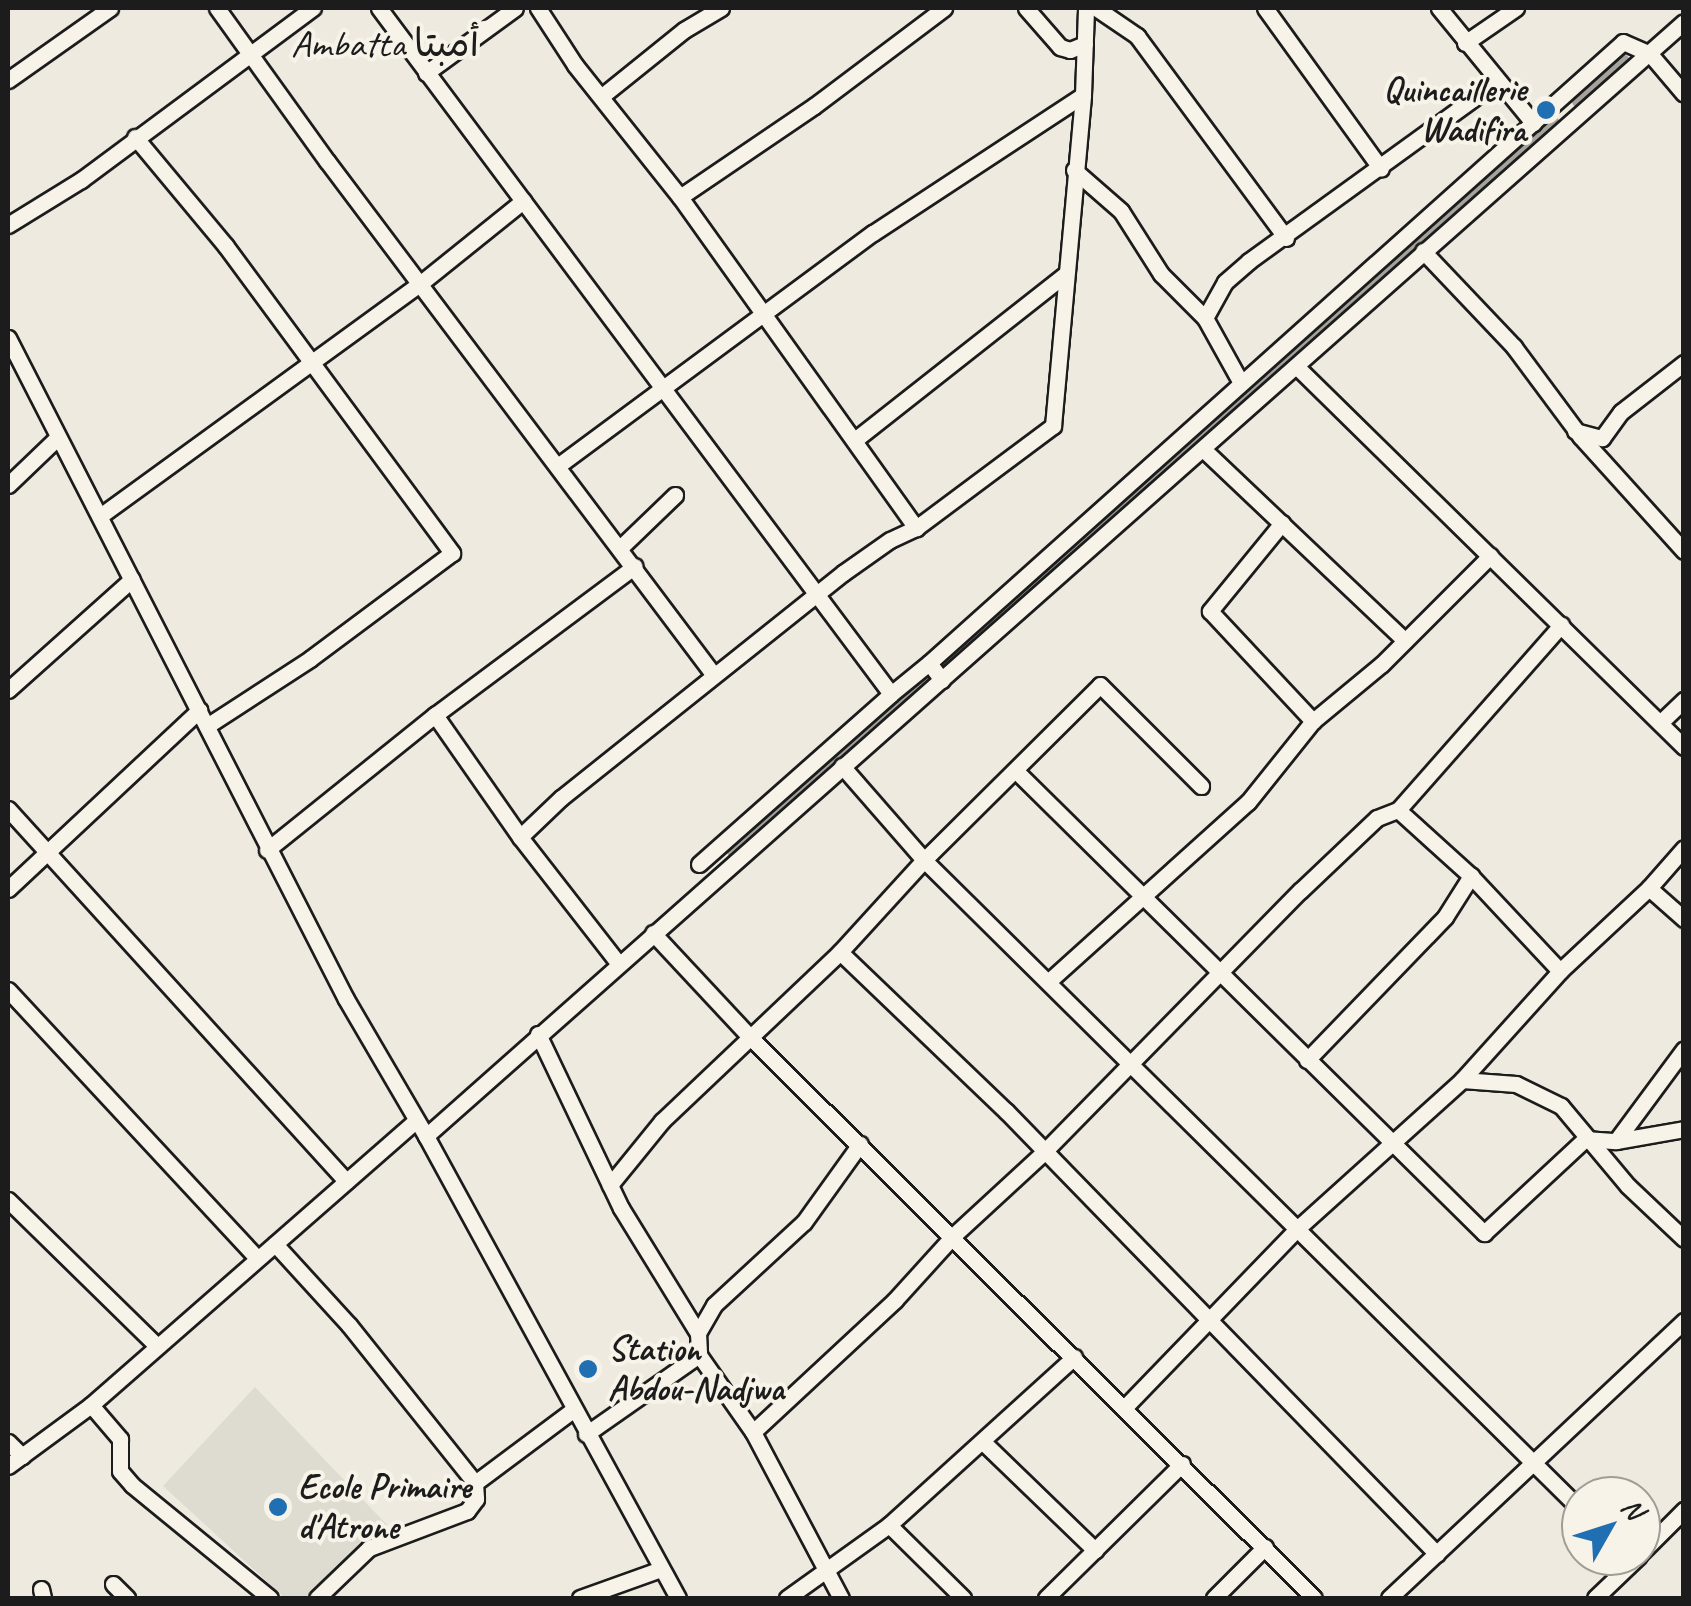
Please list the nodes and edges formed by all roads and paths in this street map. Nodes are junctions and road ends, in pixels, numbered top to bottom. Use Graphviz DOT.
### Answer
graph roads {
  1 [pos="110,8"];
  2 [pos="217,8"];
  3 [pos="312,8"];
  4 [pos="379,8"];
  5 [pos="515,8"];
  6 [pos="538,8"];
  7 [pos="721,8"];
  8 [pos="944,8"];
  9 [pos="1026,8"];
  10 [pos="1086,8"];
  11 [pos="1096,8"];
  12 [pos="1265,8"];
  13 [pos="1439,8"];
  14 [pos="1516,8"];
  15 [pos="1684,22"];
  16 [pos="1465,43"];
  17 [pos="1085,44"];
  18 [pos="251,54"];
  19 [pos="1650,54"];
  20 [pos="426,74"];
  21 [pos="8,80"];
  22 [pos="1496,82"];
  23 [pos="1684,94"];
  24 [pos="1083,95"];
  25 [pos="602,96"];
  26 [pos="1533,123"];
  27 [pos="135,137"];
  28 [pos="1381,169"];
  29 [pos="1074,170"];
  30 [pos="680,198"];
  31 [pos="523,201"];
  32 [pos="8,225"];
  33 [pos="1286,238"];
  34 [pos="1423,251"];
  35 [pos="1066,274"];
  36 [pos="421,283"];
  37 [pos="764,312"];
  38 [pos="1205,318"];
  39 [pos="8,338"];
  40 [pos="309,362"];
  41 [pos="1684,363"];
  42 [pos="1296,366"];
  43 [pos="1240,383"];
  44 [pos="663,388"];
  45 [pos="1576,431"];
  46 [pos="58,437"];
  47 [pos="856,439"];
  48 [pos="1204,450"];
  49 [pos="559,464"];
  50 [pos="8,485"];
  51 [pos="675,495"];
  52 [pos="100,516"];
  53 [pos="1282,523"];
  54 [pos="916,528"];
  55 [pos="621,547"];
  56 [pos="1682,547"];
  57 [pos="1490,556"];
  58 [pos="635,566"];
  59 [pos="132,580"];
  60 [pos="816,598"];
  61 [pos="1561,625"];
  62 [pos="1405,641"];
  63 [pos="929,663"];
  64 [pos="713,674"];
  65 [pos="942,680"];
  66 [pos="8,690"];
  67 [pos="892,694"];
  68 [pos="1684,700"];
  69 [pos="199,710"];
  70 [pos="436,715"];
  71 [pos="1313,721"];
  72 [pos="1660,722"];
  73 [pos="207,726"];
  74 [pos="1684,746"];
  75 [pos="842,766"];
  76 [pos="1016,771"];
  77 [pos="1200,786"];
  78 [pos="8,809"];
  79 [pos="1398,810"];
  80 [pos="520,837"];
  81 [pos="1684,848"];
  82 [pos="44,850"];
  83 [pos="267,850"];
  84 [pos="924,860"];
  85 [pos="699,864"];
  86 [pos="1471,876"];
  87 [pos="1650,888"];
  88 [pos="8,889"];
  89 [pos="1142,896"];
  90 [pos="1684,919"];
  91 [pos="653,933"];
  92 [pos="840,952"];
  93 [pos="618,963"];
  94 [pos="1560,971"];
  95 [pos="1217,973"];
  96 [pos="1049,981"];
  97 [pos="8,990"];
  98 [pos="538,1034"];
  99 [pos="748,1036"];
  100 [pos="1684,1049"];
  101 [pos="1307,1060"];
  102 [pos="1130,1061"];
  103 [pos="1462,1080"];
  104 [pos="415,1121"];
  105 [pos="1684,1128"];
  106 [pos="426,1136"];
  107 [pos="1585,1139"];
  108 [pos="1616,1141"];
  109 [pos="860,1144"];
  110 [pos="1392,1144"];
  111 [pos="1043,1153"];
  112 [pos="346,1182"];
  113 [pos="610,1185"];
  114 [pos="8,1200"];
  115 [pos="1299,1227"];
  116 [pos="953,1236"];
  117 [pos="1684,1240"];
  118 [pos="275,1244"];
  119 [pos="257,1258"];
  120 [pos="1213,1320"];
  121 [pos="1684,1321"];
  122 [pos="698,1333"];
  123 [pos="156,1345"];
  124 [pos="700,1356"];
  125 [pos="1074,1358"];
  126 [pos="91,1405"];
  127 [pos="1125,1407"];
  128 [pos="573,1410"];
  129 [pos="753,1432"];
  130 [pos="586,1434"];
  131 [pos="8,1442"];
  132 [pos="983,1442"];
  133 [pos="22,1456"];
  134 [pos="1182,1464"];
  135 [pos="1534,1464"];
  136 [pos="8,1466"];
  137 [pos="476,1483"];
  138 [pos="1561,1490"];
  139 [pos="1684,1510"];
  140 [pos="889,1524"];
  141 [pos="1661,1532"];
  142 [pos="1265,1546"];
  143 [pos="1095,1550"];
  144 [pos="1438,1554"];
  145 [pos="661,1569"];
  146 [pos="824,1571"];
  147 [pos="1616,1576"];
  148 [pos="113,1584"];
  149 [pos="127,1598"];
  150 [pos="270,1598"];
  151 [pos="317,1598"];
  152 [pos="580,1598"];
  153 [pos="678,1598"];
  154 [pos="787,1598"];
  155 [pos="841,1598"];
  156 [pos="962,1598"];
  157 [pos="1046,1598"];
  158 [pos="1214,1598"];
  159 [pos="1314,1598"];
  160 [pos="1389,1598"];
  161 [pos="1595,1598"];
  1 -- 21 [label="street"];
  2 -- 18 [label="street"];
  3 -- 18 [label="street"];
  4 -- 20 [label="street"];
  5 -- 20 [label="street"];
  6 -- 25 [label="street"];
  7 -- 25 [label="street"];
  8 -- 30 [label="street"];
  9 -- 17 [label="street"];
  10 -- 17 [label="street"];
  11 -- 33 [label="street"];
  12 -- 28 [label="street"];
  13 -- 16 [label="street"];
  14 -- 16 [label="street"];
  15 -- 19 [label="street"];
  16 -- 22 [label="street"];
  17 -- 24 [label="street"];
  18 -- 27 [label="street"];
  18 -- 36 [label="street"];
  19 -- 23 [label="street"];
  19 -- 26 [label="street"];
  19 -- 34 [label="street"];
  20 -- 31 [label="street"];
  22 -- 26 [label="street"];
  22 -- 28 [label="street"];
  24 -- 29 [label="street"];
  24 -- 37 [label="street"];
  25 -- 30 [label="street"];
  26 -- 43 [label="street"];
  27 -- 32 [label="street"];
  27 -- 40 [label="street"];
  28 -- 33 [label="street"];
  29 -- 35 [label="street"];
  29 -- 38 [label="street"];
  30 -- 37 [label="street"];
  31 -- 36 [label="street"];
  31 -- 44 [label="street"];
  33 -- 38 [label="street"];
  34 -- 42 [label="street"];
  34 -- 45 [label="street"];
  35 -- 47 [label="street"];
  35 -- 54 [label="street"];
  36 -- 40 [label="street"];
  36 -- 49 [label="street"];
  37 -- 44 [label="street"];
  37 -- 47 [label="street"];
  38 -- 43 [label="street"];
  39 -- 46 [label="street"];
  40 -- 52 [label="street"];
  40 -- 73 [label="street"];
  41 -- 45 [label="street"];
  42 -- 48 [label="street"];
  42 -- 57 [label="street"];
  43 -- 63 [label="street"];
  44 -- 49 [label="street"];
  44 -- 60 [label="street"];
  45 -- 56 [label="street"];
  46 -- 50 [label="street"];
  46 -- 52 [label="street"];
  47 -- 54 [label="street"];
  48 -- 53 [label="street"];
  48 -- 65 [label="street"];
  49 -- 55 [label="street"];
  51 -- 55 [label="street"];
  52 -- 59 [label="street"];
  53 -- 62 [label="street"];
  53 -- 71 [label="street"];
  54 -- 60 [label="street"];
  55 -- 58 [label="street"];
  57 -- 61 [label="street"];
  57 -- 62 [label="street"];
  58 -- 64 [label="street"];
  58 -- 70 [label="street"];
  59 -- 66 [label="street"];
  59 -- 69 [label="street"];
  60 -- 64 [label="street"];
  60 -- 67 [label="street"];
  61 -- 72 [label="street"];
  61 -- 79 [label="street"];
  62 -- 71 [label="street"];
  63 -- 65 [label="street"];
  63 -- 67 [label="street"];
  64 -- 80 [label="street"];
  65 -- 75 [label="street"];
  67 -- 85 [label="street"];
  68 -- 72 [label="street"];
  69 -- 73 [label="street"];
  69 -- 82 [label="street"];
  70 -- 80 [label="street"];
  70 -- 83 [label="street"];
  71 -- 89 [label="street"];
  72 -- 74 [label="street"];
  73 -- 83 [label="street"];
  75 -- 84 [label="street"];
  75 -- 91 [label="street"];
  76 -- 77 [label="street"];
  76 -- 84 [label="street"];
  76 -- 89 [label="street"];
  78 -- 82 [label="street"];
  79 -- 86 [label="street"];
  79 -- 95 [label="street"];
  80 -- 93 [label="street"];
  81 -- 87 [label="street"];
  82 -- 88 [label="street"];
  82 -- 112 [label="street"];
  83 -- 104 [label="street"];
  84 -- 92 [label="street"];
  84 -- 96 [label="street"];
  86 -- 94 [label="street"];
  86 -- 101 [label="street"];
  87 -- 90 [label="street"];
  87 -- 94 [label="street"];
  89 -- 95 [label="street"];
  89 -- 96 [label="street"];
  91 -- 93 [label="street"];
  91 -- 99 [label="street"];
  92 -- 99 [label="street"];
  92 -- 111 [label="street"];
  93 -- 98 [label="street"];
  94 -- 103 [label="street"];
  95 -- 101 [label="street"];
  95 -- 102 [label="street"];
  96 -- 102 [label="street"];
  97 -- 119 [label="street"];
  98 -- 106 [label="street"];
  98 -- 113 [label="street"];
  99 -- 109 [label="street"];
  99 -- 113 [label="street"];
  100 -- 108 [label="street"];
  101 -- 110 [label="street"];
  102 -- 111 [label="street"];
  102 -- 115 [label="street"];
  103 -- 107 [label="street"];
  103 -- 110 [label="street"];
  104 -- 106 [label="street"];
  104 -- 112 [label="street"];
  105 -- 108 [label="street"];
  106 -- 128 [label="street"];
  107 -- 108 [label="street"];
  107 -- 110 [label="street"];
  107 -- 117 [label="street"];
  109 -- 116 [label="street"];
  109 -- 122 [label="street"];
  110 -- 115 [label="street"];
  111 -- 116 [label="street"];
  111 -- 120 [label="street"];
  112 -- 118 [label="street"];
  113 -- 122 [label="street"];
  114 -- 123 [label="street"];
  115 -- 120 [label="street"];
  115 -- 135 [label="street"];
  116 -- 125 [label="street"];
  116 -- 129 [label="street"];
  118 -- 119 [label="street"];
  118 -- 137 [label="street"];
  119 -- 123 [label="street"];
  120 -- 127 [label="street"];
  120 -- 144 [label="street"];
  121 -- 135 [label="street"];
  122 -- 124 [label="street"];
  123 -- 126 [label="street"];
  124 -- 129 [label="street"];
  124 -- 130 [label="street"];
  125 -- 127 [label="street"];
  125 -- 132 [label="street"];
  126 -- 133 [label="street"];
  126 -- 150 [label="street"];
  127 -- 134 [label="street"];
  128 -- 130 [label="street"];
  128 -- 137 [label="street"];
  129 -- 146 [label="street"];
  130 -- 145 [label="street"];
  131 -- 133 [label="street"];
  132 -- 140 [label="street"];
  132 -- 143 [label="street"];
  133 -- 136 [label="street"];
  134 -- 142 [label="street"];
  134 -- 143 [label="street"];
  135 -- 138 [label="street"];
  135 -- 144 [label="street"];
  137 -- 151 [label="street"];
  139 -- 141 [label="street"];
  140 -- 146 [label="street"];
  140 -- 156 [label="street"];
  142 -- 158 [label="street"];
  142 -- 159 [label="street"];
  143 -- 157 [label="street"];
  144 -- 160 [label="street"];
  145 -- 152 [label="street"];
  145 -- 153 [label="street"];
  146 -- 154 [label="street"];
  146 -- 155 [label="street"];
  147 -- 161 [label="street"];
  148 -- 149 [label="street"];
}
